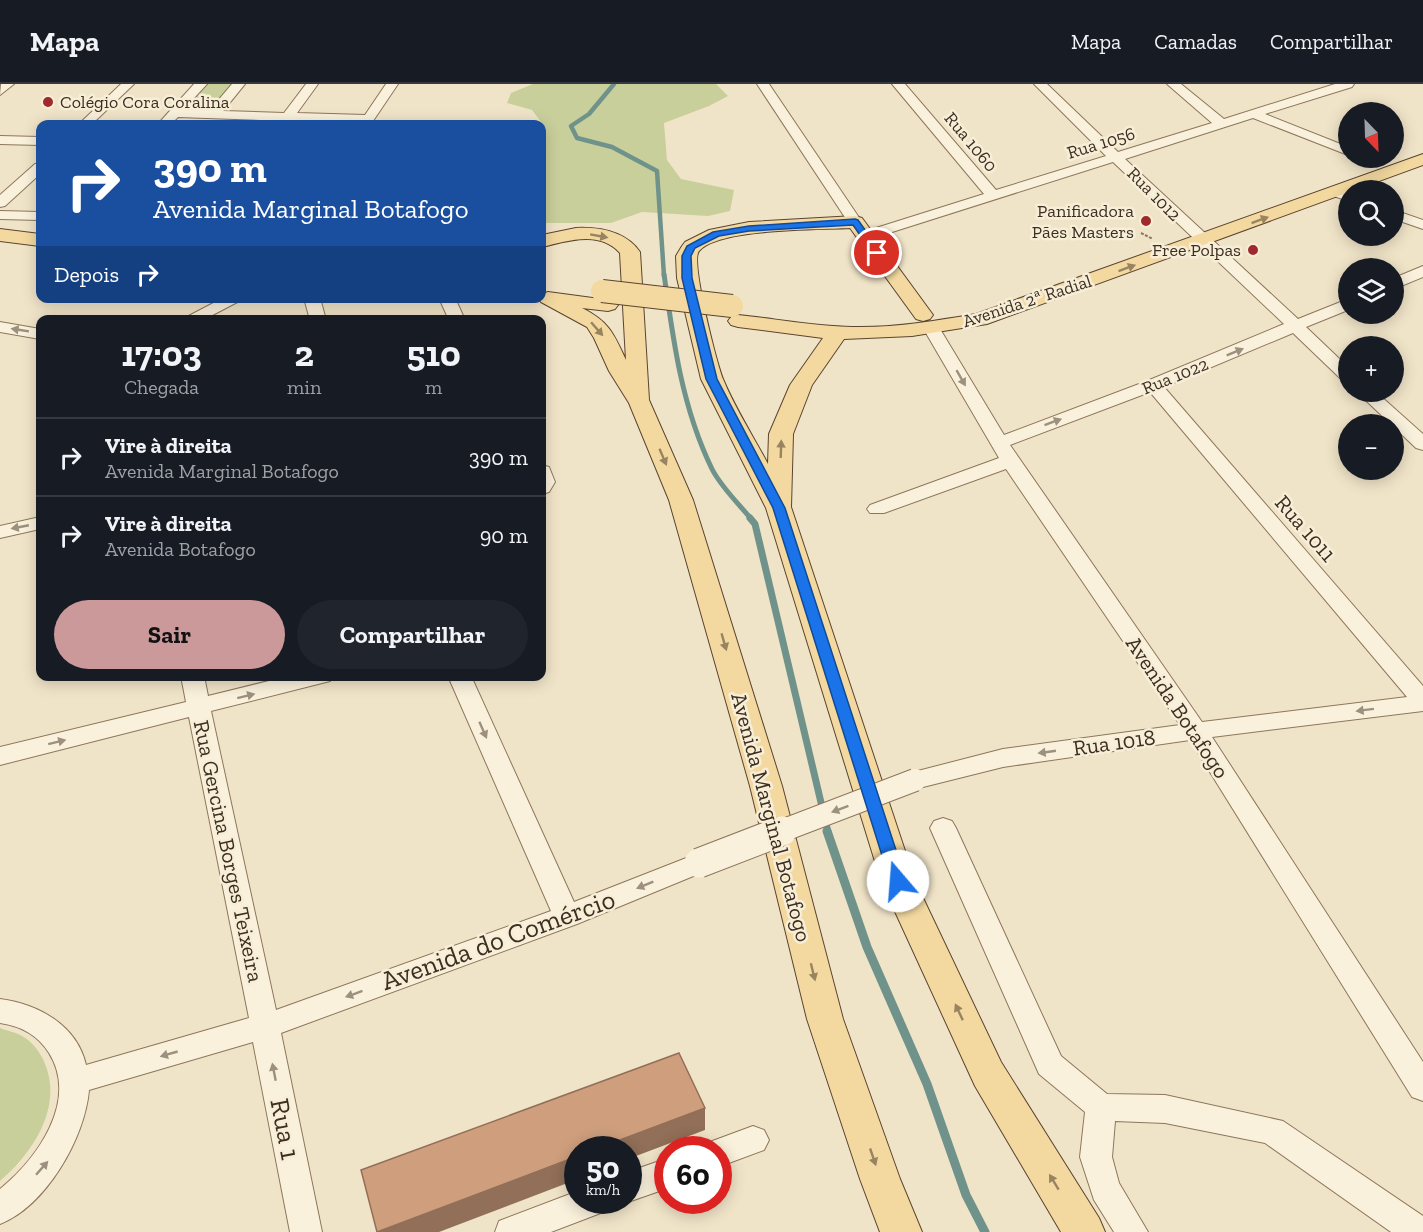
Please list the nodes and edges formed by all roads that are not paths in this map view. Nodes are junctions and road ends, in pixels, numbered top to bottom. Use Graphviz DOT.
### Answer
graph roads {
  1 [pos="8,84"];
  2 [pos="128,84"];
  3 [pos="201,84"];
  4 [pos="239,84"];
  5 [pos="312,84"];
  6 [pos="392,84"];
  7 [pos="763,84"];
  8 [pos="898,84"];
  9 [pos="1040,84"];
  10 [pos="1173,84"];
  11 [pos="1310,84"];
  12 [pos="1348,84"];
  13 [pos="0,91"];
  14 [pos="1322,92"];
  15 [pos="176,113"];
  16 [pos="214,113"];
  17 [pos="1256,115"];
  18 [pos="288,116"];
  19 [pos="88,120"];
  20 [pos="168,120"];
  21 [pos="341,120"];
  22 [pos="368,120"];
  23 [pos="1223,125"];
  24 [pos="0,140"];
  25 [pos="36,141"];
  26 [pos="1423,142"];
  27 [pos="1338,147"];
  28 [pos="1404,149"];
  29 [pos="1118,157"];
  30 [pos="1423,159"];
  31 [pos="1345,168"];
  32 [pos="36,174"];
  33 [pos="1376,180"];
  34 [pos="993,196"];
  35 [pos="1338,196"];
  36 [pos="0,203"];
  37 [pos="0,215"];
  38 [pos="36,216"];
  39 [pos="1404,218"];
  40 [pos="0,224"];
  41 [pos="1423,225"];
  42 [pos="1188,226"];
  43 [pos="36,228"];
  44 [pos="860,229"];
  45 [pos="0,235"];
  46 [pos="1154,238"];
  47 [pos="36,240"];
  48 [pos="546,240"];
  49 [pos="1205,240"];
  50 [pos="1419,277"];
  51 [pos="1404,281"];
  52 [pos="546,288"];
  53 [pos="546,289"];
  54 [pos="226,303"];
  55 [pos="1338,308"];
  56 [pos="735,314"];
  57 [pos="200,315"];
  58 [pos="927,322"];
  59 [pos="0,327"];
  60 [pos="1295,327"];
  61 [pos="838,332"];
  62 [pos="36,333"];
  63 [pos="1338,367"];
  64 [pos="1153,385"];
  65 [pos="1377,402"];
  66 [pos="639,403"];
  67 [pos="1423,444"];
  68 [pos="1004,452"];
  69 [pos="779,508"];
  70 [pos="876,509"];
  71 [pos="36,524"];
  72 [pos="0,531"];
  73 [pos="193,681"];
  74 [pos="303,681"];
  75 [pos="461,681"];
  76 [pos="1423,702"];
  77 [pos="199,708"];
  78 [pos="1196,731"];
  79 [pos="0,756"];
  80 [pos="915,780"];
  81 [pos="943,828"];
  82 [pos="567,916"];
  83 [pos="0,1011"];
  84 [pos="265,1026"];
  85 [pos="75,1081"];
  86 [pos="1423,1088"];
  87 [pos="1101,1107"];
  88 [pos="753,1140"];
  89 [pos="732,1148"];
  90 [pos="0,1209"];
  91 [pos="564,1212"];
  92 [pos="306,1232"];
  93 [pos="511,1232"];
  94 [pos="901,1232"];
  95 [pos="1084,1232"];
  96 [pos="1132,1232"];
  97 [pos="1418,1232"];
  1 -- 13 [label="street"];
  2 -- 19 [label="street"];
  3 -- 15 [label="street"];
  4 -- 16 [label="street"];
  5 -- 18 [label="street"];
  6 -- 22 [label="street"];
  7 -- 44 [label="street, Avenida Botafogo"];
  8 -- 34 [label="street, Rua 1060"];
  9 -- 29 [label="street, Rua 1012"];
  10 -- 23 [label="street"];
  11 -- 14 [label="street"];
  12 -- 14 [label="street, Rua 1056"];
  14 -- 17 [label="street, Rua 1056"];
  15 -- 16 [label="street"];
  15 -- 20 [label="street"];
  16 -- 18 [label="street"];
  17 -- 23 [label="street, Rua 1056"];
  17 -- 27 [label="street"];
  18 -- 21 [label="street"];
  23 -- 29 [label="street, Rua 1056"];
  24 -- 25 [label="street"];
  26 -- 28 [label="main road"];
  29 -- 34 [label="street, Rua 1056"];
  29 -- 42 [label="street, Rua 1012"];
  30 -- 33 [label="main road, Avenida 2ª Radial"];
  31 -- 42 [label="main road, Avenida 2ª Radial"];
  32 -- 36 [label="street"];
  34 -- 44 [label="street, Rua 1056"];
  49 -- 35 [label="main road, Avenida 2ª Radial, one-way"];
  37 -- 38 [label="street"];
  39 -- 41 [label="street"];
  40 -- 43 [label="main road"];
  42 -- 46 [label="main road, Avenida 2ª Radial"];
  42 -- 49 [label="street, Rua 1012"];
  44 -- 58 [label="main road, Avenida Botafogo"];
  44 -- 69 [label="main road"];
  45 -- 47 [label="main road"];
  46 -- 49 [label="main road"];
  46 -- 58 [label="main road, Avenida 2ª Radial"];
  48 -- 66 [label="main road, one-way"];
  58 -- 49 [label="main road, Avenida 2ª Radial, one-way"];
  49 -- 60 [label="street, Rua 1012"];
  50 -- 51 [label="street"];
  52 -- 56 [label="main road, Avenida 2ª Radial"];
  53 -- 66 [label="main road, one-way"];
  54 -- 57 [label="street"];
  55 -- 60 [label="street, Rua 1022"];
  56 -- 58 [label="main road, Avenida 2ª Radial"];
  56 -- 61 [label="main road, Avenida 2ª Radial"];
  58 -- 61 [label="main road, Avenida 2ª Radial"];
  58 -- 68 [label="street, Avenida Botafogo, one-way"];
  62 -- 59 [label="street, one-way"];
  60 -- 63 [label="street, Rua 1012"];
  64 -- 60 [label="street, Rua 1022, one-way"];
  69 -- 61 [label="main road, one-way"];
  68 -- 64 [label="street, Rua 1022, one-way"];
  64 -- 76 [label="street, Rua 1011"];
  65 -- 67 [label="street"];
  66 -- 94 [label="main road, Avenida Marginal Botafogo, one-way"];
  68 -- 70 [label="street, Rua 1022"];
  68 -- 78 [label="street, Avenida Botafogo"];
  95 -- 69 [label="main road, one-way"];
  71 -- 72 [label="street, one-way"];
  73 -- 77 [label="street, Rua Gercina Borges Teixeira"];
  77 -- 74 [label="street, one-way"];
  75 -- 82 [label="street, one-way"];
  76 -- 78 [label="street, Rua 1018, one-way"];
  79 -- 77 [label="street, one-way"];
  77 -- 84 [label="street, Rua Gercina Borges Teixeira"];
  78 -- 80 [label="street, Rua 1018, one-way"];
  78 -- 86 [label="street, Avenida Botafogo"];
  80 -- 82 [label="street, Avenida do Comércio, one-way, bridge"];
  81 -- 87 [label="street"];
  82 -- 84 [label="street, Avenida do Comércio, one-way"];
  83 -- 85 [label="street"];
  84 -- 85 [label="street, Avenida do Comércio, one-way"];
  92 -- 84 [label="street, Rua 1, one-way"];
  90 -- 85 [label="street, one-way"];
  87 -- 96 [label="street"];
  87 -- 97 [label="street"];
  88 -- 89 [label="street"];
  91 -- 93 [label="street"];
}
